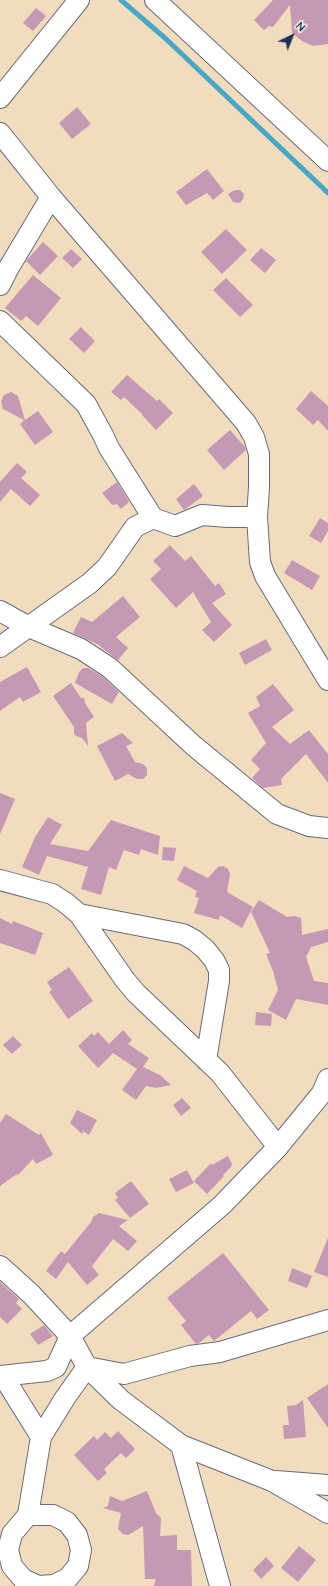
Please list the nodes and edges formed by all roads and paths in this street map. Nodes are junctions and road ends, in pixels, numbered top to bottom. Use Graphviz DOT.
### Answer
graph roads {
  1 [pos="79,0"];
  2 [pos="155,0"];
  3 [pos="0,98"];
  4 [pos="0,133"];
  5 [pos="328,161"];
  6 [pos="51,197"];
  7 [pos="0,285"];
  8 [pos="0,321"];
  9 [pos="257,516"];
  10 [pos="153,518"];
  11 [pos="0,611"];
  12 [pos="29,627"];
  13 [pos="0,648"];
  14 [pos="328,680"];
  15 [pos="328,828"];
  16 [pos="0,880"];
  17 [pos="79,914"];
  18 [pos="206,1060"];
  19 [pos="326,1089"];
  20 [pos="278,1147"];
  21 [pos="0,1266"];
  22 [pos="328,1320"];
  23 [pos="70,1336"];
  24 [pos="87,1367"];
  25 [pos="1,1376"];
  26 [pos="41,1437"];
  27 [pos="181,1445"];
  28 [pos="272,1481"];
  29 [pos="328,1485"];
  30 [pos="328,1514"];
  31 [pos="28,1515"];
  32 [pos="220,1586"];
  1 -- 3 [label="street"];
  2 -- 5 [label="street"];
  4 -- 6 [label="street"];
  6 -- 7 [label="street"];
  6 -- 9 [label="street"];
  8 -- 10 [label="street"];
  9 -- 10 [label="street"];
  9 -- 14 [label="street"];
  10 -- 12 [label="street"];
  11 -- 12 [label="street"];
  12 -- 13 [label="street"];
  12 -- 15 [label="street"];
  16 -- 17 [label="street"];
  17 -- 18 [label="street"];
  17 -- 18 [label="street"];
  18 -- 20 [label="street"];
  19 -- 20 [label="street"];
  20 -- 23 [label="street"];
  21 -- 23 [label="street"];
  22 -- 24 [label="street"];
  23 -- 24 [label="street"];
  23 -- 25 [label="street"];
  24 -- 26 [label="street"];
  24 -- 27 [label="street"];
  25 -- 26 [label="street"];
  26 -- 31 [label="street"];
  27 -- 28 [label="street"];
  27 -- 32 [label="street"];
  28 -- 29 [label="street"];
  28 -- 30 [label="street"];
}
